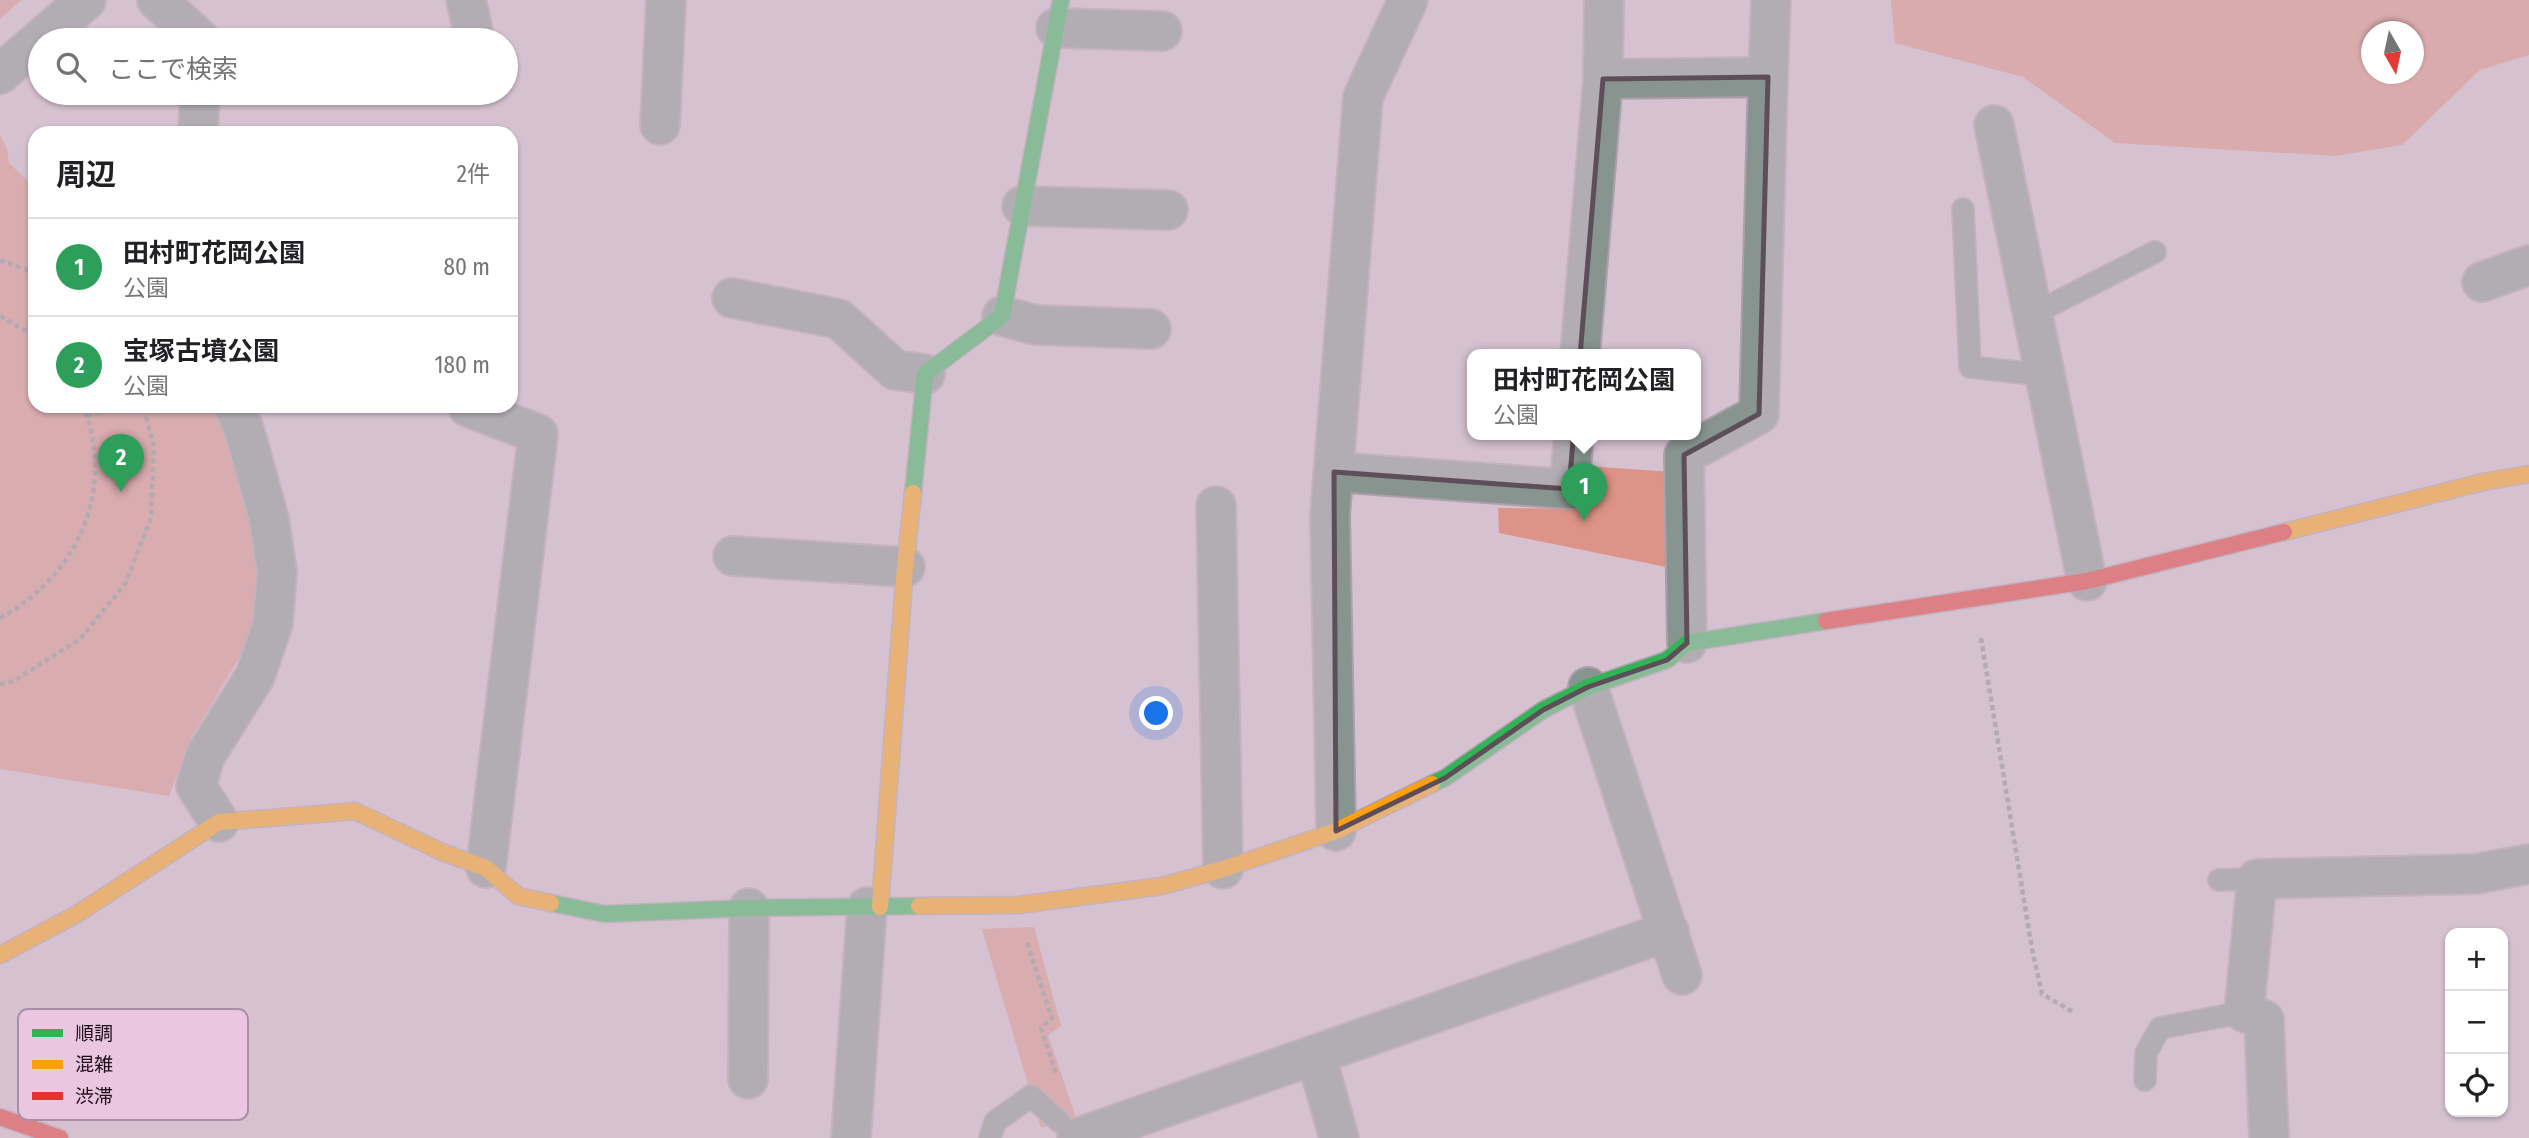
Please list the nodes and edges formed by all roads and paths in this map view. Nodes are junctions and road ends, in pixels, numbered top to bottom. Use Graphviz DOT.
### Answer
graph roads {
  1 [pos="86,0"];
  2 [pos="157,0"];
  3 [pos="466,0"];
  4 [pos="666,0"];
  5 [pos="1408,0"];
  6 [pos="1604,0"];
  7 [pos="1771,0"];
  8 [pos="1059,14"];
  9 [pos="53,28"];
  10 [pos="188,28"];
  11 [pos="472,28"];
  12 [pos="1161,30"];
  13 [pos="28,50"];
  14 [pos="0,74"];
  15 [pos="1768,77"];
  16 [pos="1603,79"];
  17 [pos="199,105"];
  18 [pos="660,125"];
  19 [pos="1994,125"];
  20 [pos="198,126"];
  21 [pos="1023,206"];
  22 [pos="1963,209"];
  23 [pos="1168,210"];
  24 [pos="2155,252"];
  25 [pos="0,260"];
  26 [pos="2529,265"];
  27 [pos="28,270"];
  28 [pos="2482,282"];
  29 [pos="732,298"];
  30 [pos="2033,314"];
  31 [pos="0,316"];
  32 [pos="1002,316"];
  33 [pos="1151,329"];
  34 [pos="28,332"];
  35 [pos="1580,349"];
  36 [pos="925,374"];
  37 [pos="2045,375"];
  38 [pos="86,413"];
  39 [pos="98,413"];
  40 [pos="145,413"];
  41 [pos="237,413"];
  42 [pos="484,413"];
  43 [pos="87,416"];
  44 [pos="1574,440"];
  45 [pos="1334,472"];
  46 [pos="2529,474"];
  47 [pos="1216,506"];
  48 [pos="733,556"];
  49 [pos="905,567"];
  50 [pos="2087,581"];
  51 [pos="0,618"];
  52 [pos="1979,626"];
  53 [pos="1687,643"];
  54 [pos="0,684"];
  55 [pos="1588,687"];
  56 [pos="219,821"];
  57 [pos="1336,831"];
  58 [pos="2529,864"];
  59 [pos="486,868"];
  60 [pos="1223,869"];
  61 [pos="2257,879"];
  62 [pos="2219,880"];
  63 [pos="1019,905"];
  64 [pos="874,907"];
  65 [pos="749,908"];
  66 [pos="1669,931"];
  67 [pos="0,955"];
  68 [pos="1682,975"];
  69 [pos="2244,1012"];
  70 [pos="2075,1013"];
  71 [pos="1316,1055"];
  72 [pos="748,1079"];
  73 [pos="2145,1080"];
  74 [pos="5,1125"];
  75 [pos="1076,1134"];
  76 [pos="60,1138"];
  77 [pos="851,1138"];
  78 [pos="990,1138"];
  79 [pos="1339,1138"];
  80 [pos="2269,1138"];
  1 -- 9 [label="street"];
  2 -- 10 [label="street"];
  3 -- 11 [label="street"];
  4 -- 18 [label="street"];
  5 -- 45 [label="street"];
  6 -- 16 [label="street"];
  7 -- 15 [label="street"];
  8 -- 12 [label="street"];
  8 -- 21 [label="street"];
  13 -- 14 [label="street"];
  15 -- 16 [label="street"];
  15 -- 53 [label="street"];
  16 -- 35 [label="street"];
  17 -- 20 [label="street"];
  19 -- 30 [label="street"];
  21 -- 23 [label="street"];
  21 -- 32 [label="street"];
  22 -- 37 [label="lane"];
  24 -- 30 [label="lane"];
  25 -- 27 [label="path"];
  26 -- 28 [label="street"];
  29 -- 36 [label="street"];
  30 -- 37 [label="street"];
  31 -- 34 [label="path"];
  32 -- 33 [label="street"];
  32 -- 36 [label="street"];
  36 -- 49 [label="street"];
  37 -- 50 [label="street"];
  38 -- 43 [label="path"];
  39 -- 43 [label="path"];
  40 -- 54 [label="path"];
  41 -- 56 [label="street"];
  42 -- 59 [label="street"];
  43 -- 51 [label="path"];
  44 -- 45 [label="street"];
  45 -- 57 [label="street"];
  46 -- 50 [label="street"];
  47 -- 60 [label="street"];
  48 -- 49 [label="street"];
  49 -- 64 [label="street"];
  50 -- 53 [label="street"];
  52 -- 70 [label="path"];
  53 -- 55 [label="street"];
  55 -- 57 [label="street"];
  55 -- 66 [label="street"];
  56 -- 59 [label="street"];
  56 -- 67 [label="street"];
  57 -- 60 [label="street"];
  58 -- 61 [label="street"];
  59 -- 65 [label="street"];
  60 -- 63 [label="street"];
  61 -- 62 [label="lane"];
  61 -- 69 [label="street"];
  63 -- 64 [label="street"];
  63 -- 75 [label="path"];
  64 -- 65 [label="street"];
  64 -- 77 [label="street"];
  65 -- 72 [label="street"];
  66 -- 68 [label="street"];
  66 -- 71 [label="street"];
  69 -- 73 [label="lane"];
  69 -- 80 [label="street"];
  71 -- 75 [label="street"];
  71 -- 79 [label="street"];
  74 -- 76 [label="street"];
  75 -- 78 [label="lane"];
}
